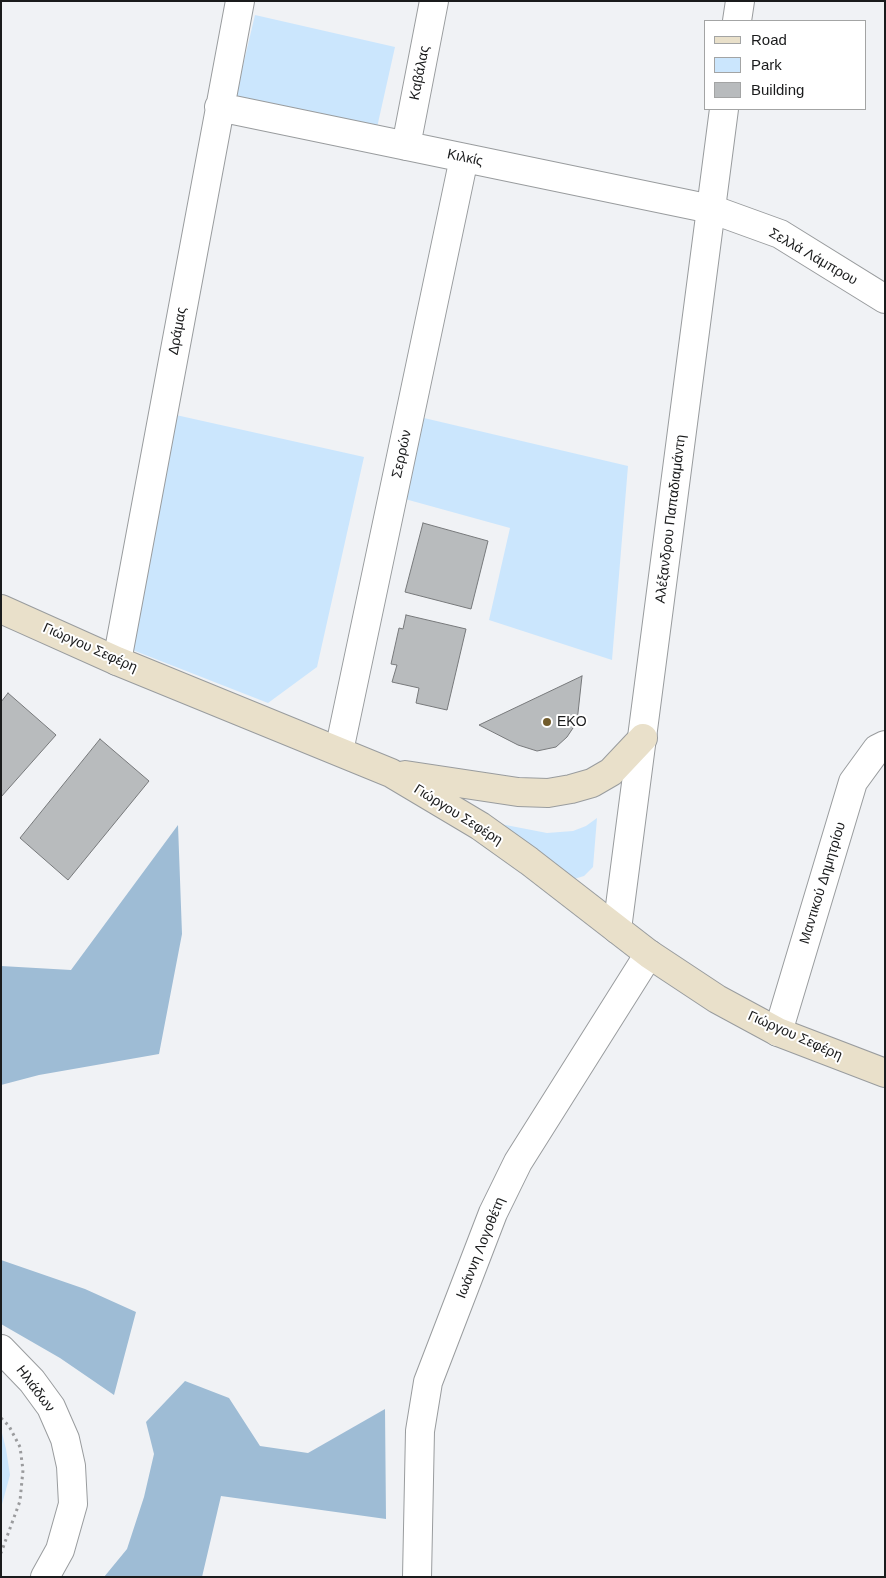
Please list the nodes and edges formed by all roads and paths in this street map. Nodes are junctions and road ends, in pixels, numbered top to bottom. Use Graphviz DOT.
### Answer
graph roads {
  1 [pos="240,1"];
  2 [pos="434,1"];
  3 [pos="740,1"];
  4 [pos="736,20"];
  5 [pos="219,106"];
  6 [pos="724,110"];
  7 [pos="406,146"];
  8 [pos="464,158"];
  9 [pos="711,209"];
  10 [pos="885,299"];
  11 [pos="1,609"];
  12 [pos="117,661"];
  13 [pos="643,738"];
  14 [pos="885,745"];
  15 [pos="339,751"];
  16 [pos="391,773"];
  17 [pos="617,929"];
  18 [pos="649,954"];
  19 [pos="778,1032"];
  20 [pos="885,1073"];
  21 [pos="1,1349"];
  22 [pos="1,1418"];
  23 [pos="1,1553"];
  24 [pos="45,1577"];
  25 [pos="417,1577"];
  1 -- 5 [label="street, Δράμας"];
  2 -- 7 [label="street, Καβάλας"];
  3 -- 4 [label="street"];
  5 -- 7 [label="street, Κιλκίς"];
  5 -- 12 [label="street, Δράμας"];
  6 -- 9 [label="street, Αλέξανδρου Παπαδιαμάντη"];
  7 -- 8 [label="street, Κιλκίς"];
  8 -- 9 [label="street, Κιλκίς"];
  8 -- 15 [label="street, Σερρών"];
  9 -- 10 [label="street, Σελλά Λάμπρου"];
  9 -- 13 [label="street, Αλέξανδρου Παπαδιαμάντη"];
  11 -- 12 [label="main road, Γιώργου Σεφέρη"];
  12 -- 15 [label="main road, Γιώργου Σεφέρη"];
  13 -- 16 [label="main road"];
  13 -- 17 [label="street, Αλέξανδρου Παπαδιαμάντη"];
  14 -- 19 [label="street, Μαντικού Δημητρίου"];
  15 -- 16 [label="main road, Γιώργου Σεφέρη"];
  16 -- 17 [label="main road, Γιώργου Σεφέρη"];
  17 -- 18 [label="main road, Γιώργου Σεφέρη"];
  18 -- 19 [label="main road, Γιώργου Σεφέρη"];
  18 -- 25 [label="street, Ιωάννη Λογοθέτη"];
  19 -- 20 [label="main road, Γιώργου Σεφέρη"];
  21 -- 24 [label="street, Ηλιάδων"];
  22 -- 23 [label="path"];
}
